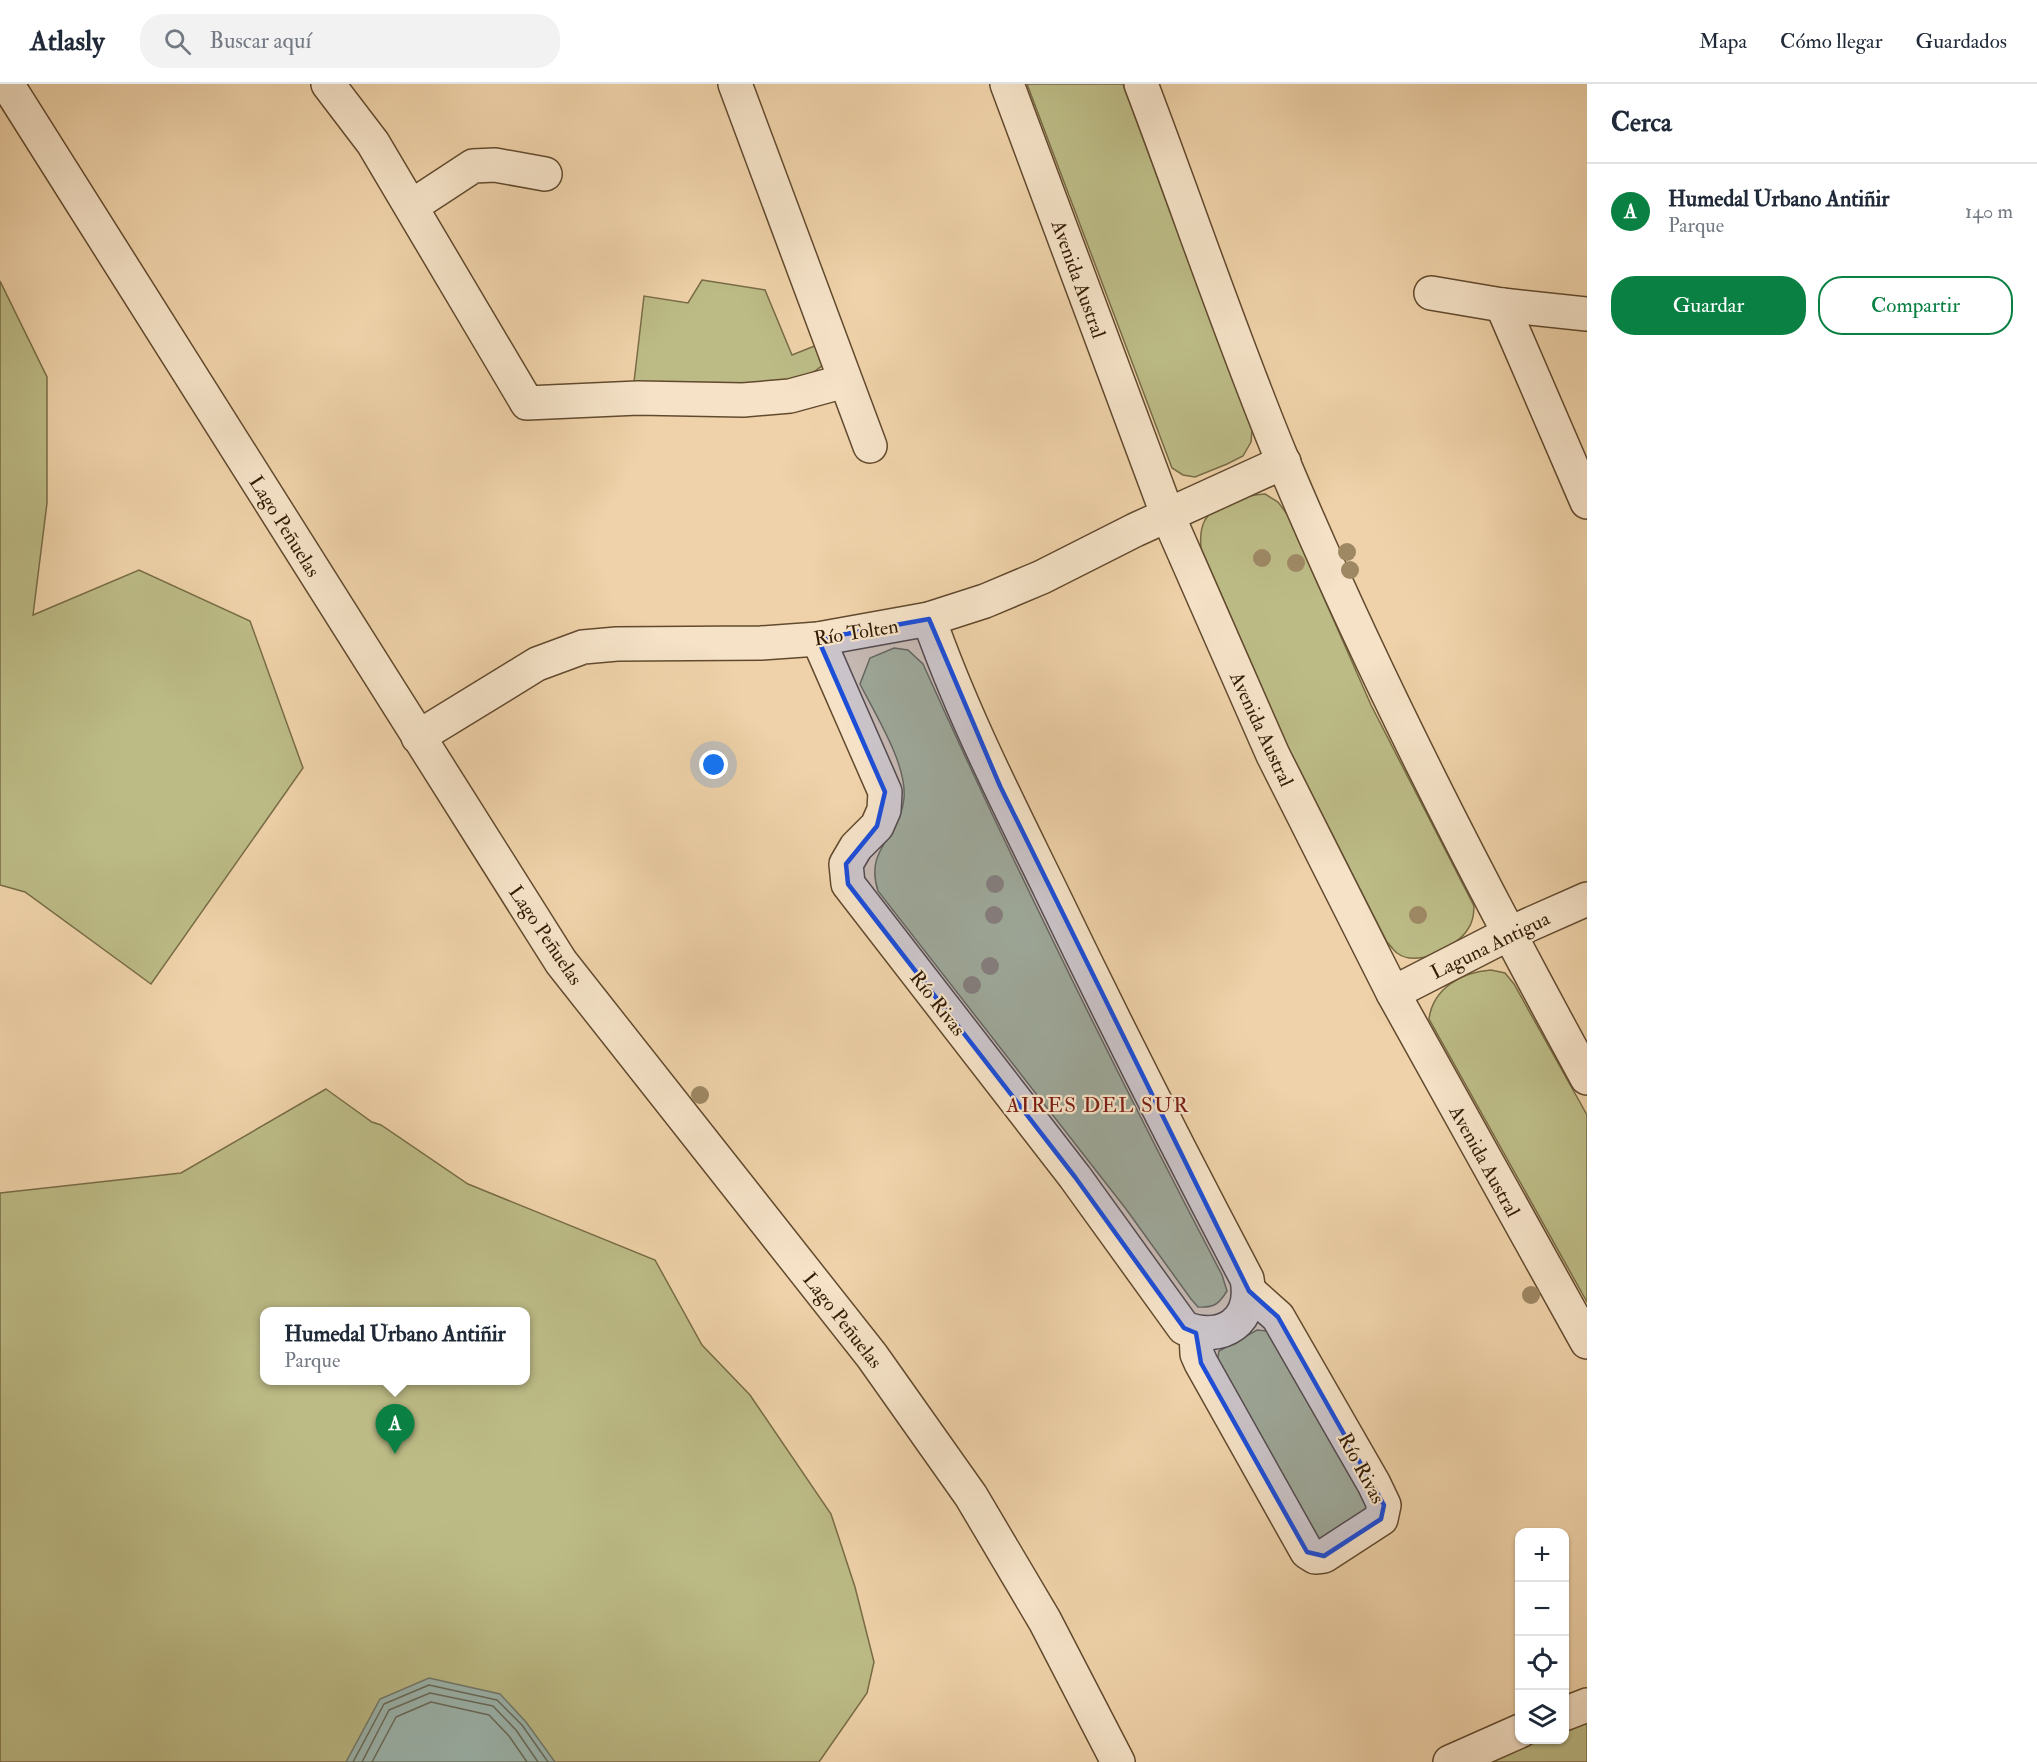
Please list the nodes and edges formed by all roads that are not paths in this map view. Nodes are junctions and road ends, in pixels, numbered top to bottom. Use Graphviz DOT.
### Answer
graph roads {
  1 [pos="7,84"];
  2 [pos="328,84"];
  3 [pos="735,84"];
  4 [pos="1007,84"];
  5 [pos="1141,84"];
  6 [pos="545,174"];
  7 [pos="412,206"];
  8 [pos="1431,293"];
  9 [pos="1502,305"];
  10 [pos="1587,314"];
  11 [pos="845,381"];
  12 [pos="870,446"];
  13 [pos="1284,462"];
  14 [pos="1587,502"];
  15 [pos="1168,516"];
  16 [pos="929,619"];
  17 [pos="818,639"];
  18 [pos="418,737"];
  19 [pos="1587,899"];
  20 [pos="1508,934"];
  21 [pos="1393,993"];
  22 [pos="1587,1078"];
  23 [pos="1249,1291"];
  24 [pos="1196,1333"];
  25 [pos="1587,1342"];
  26 [pos="1587,1705"];
  27 [pos="1569,1712"];
  28 [pos="1515,1733"];
  29 [pos="1118,1762"];
  30 [pos="1450,1762"];
  1 -- 18 [label="street, Lago Peñuelas"];
  2 -- 7 [label="street"];
  3 -- 11 [label="street"];
  4 -- 15 [label="street, Avenida Austral"];
  5 -- 13 [label="street"];
  6 -- 7 [label="street"];
  7 -- 11 [label="street"];
  8 -- 9 [label="street"];
  9 -- 10 [label="street"];
  9 -- 14 [label="street"];
  11 -- 12 [label="street"];
  13 -- 15 [label="street, Río Tolten"];
  13 -- 20 [label="street"];
  15 -- 16 [label="street, Río Tolten"];
  15 -- 21 [label="street, Avenida Austral"];
  16 -- 17 [label="street, Río Tolten"];
  16 -- 23 [label="street, Río Rivas"];
  17 -- 18 [label="street, Río Tolten"];
  17 -- 24 [label="street, Río Rivas"];
  18 -- 29 [label="street, Lago Peñuelas"];
  19 -- 20 [label="street, Laguna Antigua"];
  20 -- 21 [label="street, Laguna Antigua"];
  20 -- 22 [label="street"];
  21 -- 25 [label="street, Avenida Austral"];
  23 -- 24 [label="street"];
  23 -- 24 [label="street, Río Rivas"];
  26 -- 27 [label="street"];
  28 -- 30 [label="street"];
}
